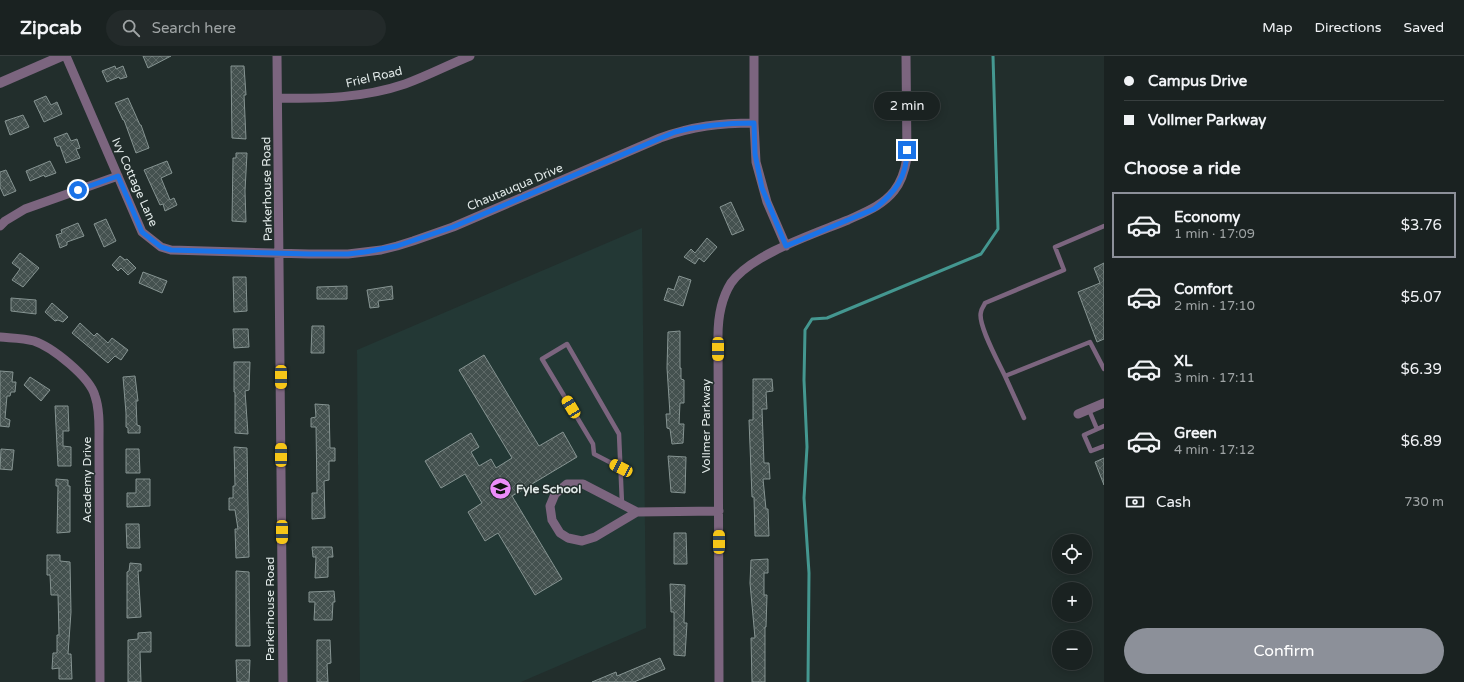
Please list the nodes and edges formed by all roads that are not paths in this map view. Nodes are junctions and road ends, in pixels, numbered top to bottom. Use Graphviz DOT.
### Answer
graph roads {
  1 [pos="62,56"];
  2 [pos="66,56"];
  3 [pos="277,56"];
  4 [pos="470,56"];
  5 [pos="754,56"];
  6 [pos="906,56"];
  7 [pos="0,83"];
  8 [pos="278,98"];
  9 [pos="754,123"];
  10 [pos="118,176"];
  11 [pos="0,226"];
  12 [pos="1104,226"];
  13 [pos="786,246"];
  14 [pos="280,253"];
  15 [pos="0,337"];
  16 [pos="1104,369"];
  17 [pos="1005,376"];
  18 [pos="1104,403"];
  19 [pos="1089,410"];
  20 [pos="1078,414"];
  21 [pos="1024,418"];
  22 [pos="1104,426"];
  23 [pos="1097,429"];
  24 [pos="1104,446"];
  25 [pos="621,468"];
  26 [pos="622,504"];
  27 [pos="718,511"];
  28 [pos="637,512"];
  29 [pos="100,682"];
  30 [pos="283,682"];
  31 [pos="719,682"];
  1 -- 7 [label="street"];
  2 -- 10 [label="street, Ivy Cottage Lane"];
  3 -- 8 [label="street, Parkerhouse Road"];
  4 -- 8 [label="street, Friel Road"];
  5 -- 9 [label="street"];
  6 -- 13 [label="street, Vollmer Parkway"];
  8 -- 14 [label="street, Parkerhouse Road"];
  9 -- 13 [label="street"];
  9 -- 14 [label="street, Chautauqua Drive"];
  10 -- 11 [label="street"];
  10 -- 14 [label="street, Ivy Cottage Lane"];
  12 -- 17 [label="lane"];
  13 -- 27 [label="street, Vollmer Parkway"];
  14 -- 30 [label="street, Parkerhouse Road"];
  15 -- 29 [label="street, Academy Drive"];
  16 -- 17 [label="lane"];
  17 -- 21 [label="lane"];
  18 -- 19 [label="street"];
  19 -- 20 [label="street"];
  19 -- 23 [label="lane"];
  22 -- 23 [label="lane"];
  23 -- 24 [label="lane"];
  25 -- 25 [label="lane"];
  25 -- 26 [label="lane"];
  26 -- 28 [label="street"];
  26 -- 28 [label="street"];
  27 -- 28 [label="street"];
  27 -- 31 [label="street, Vollmer Parkway"];
}
